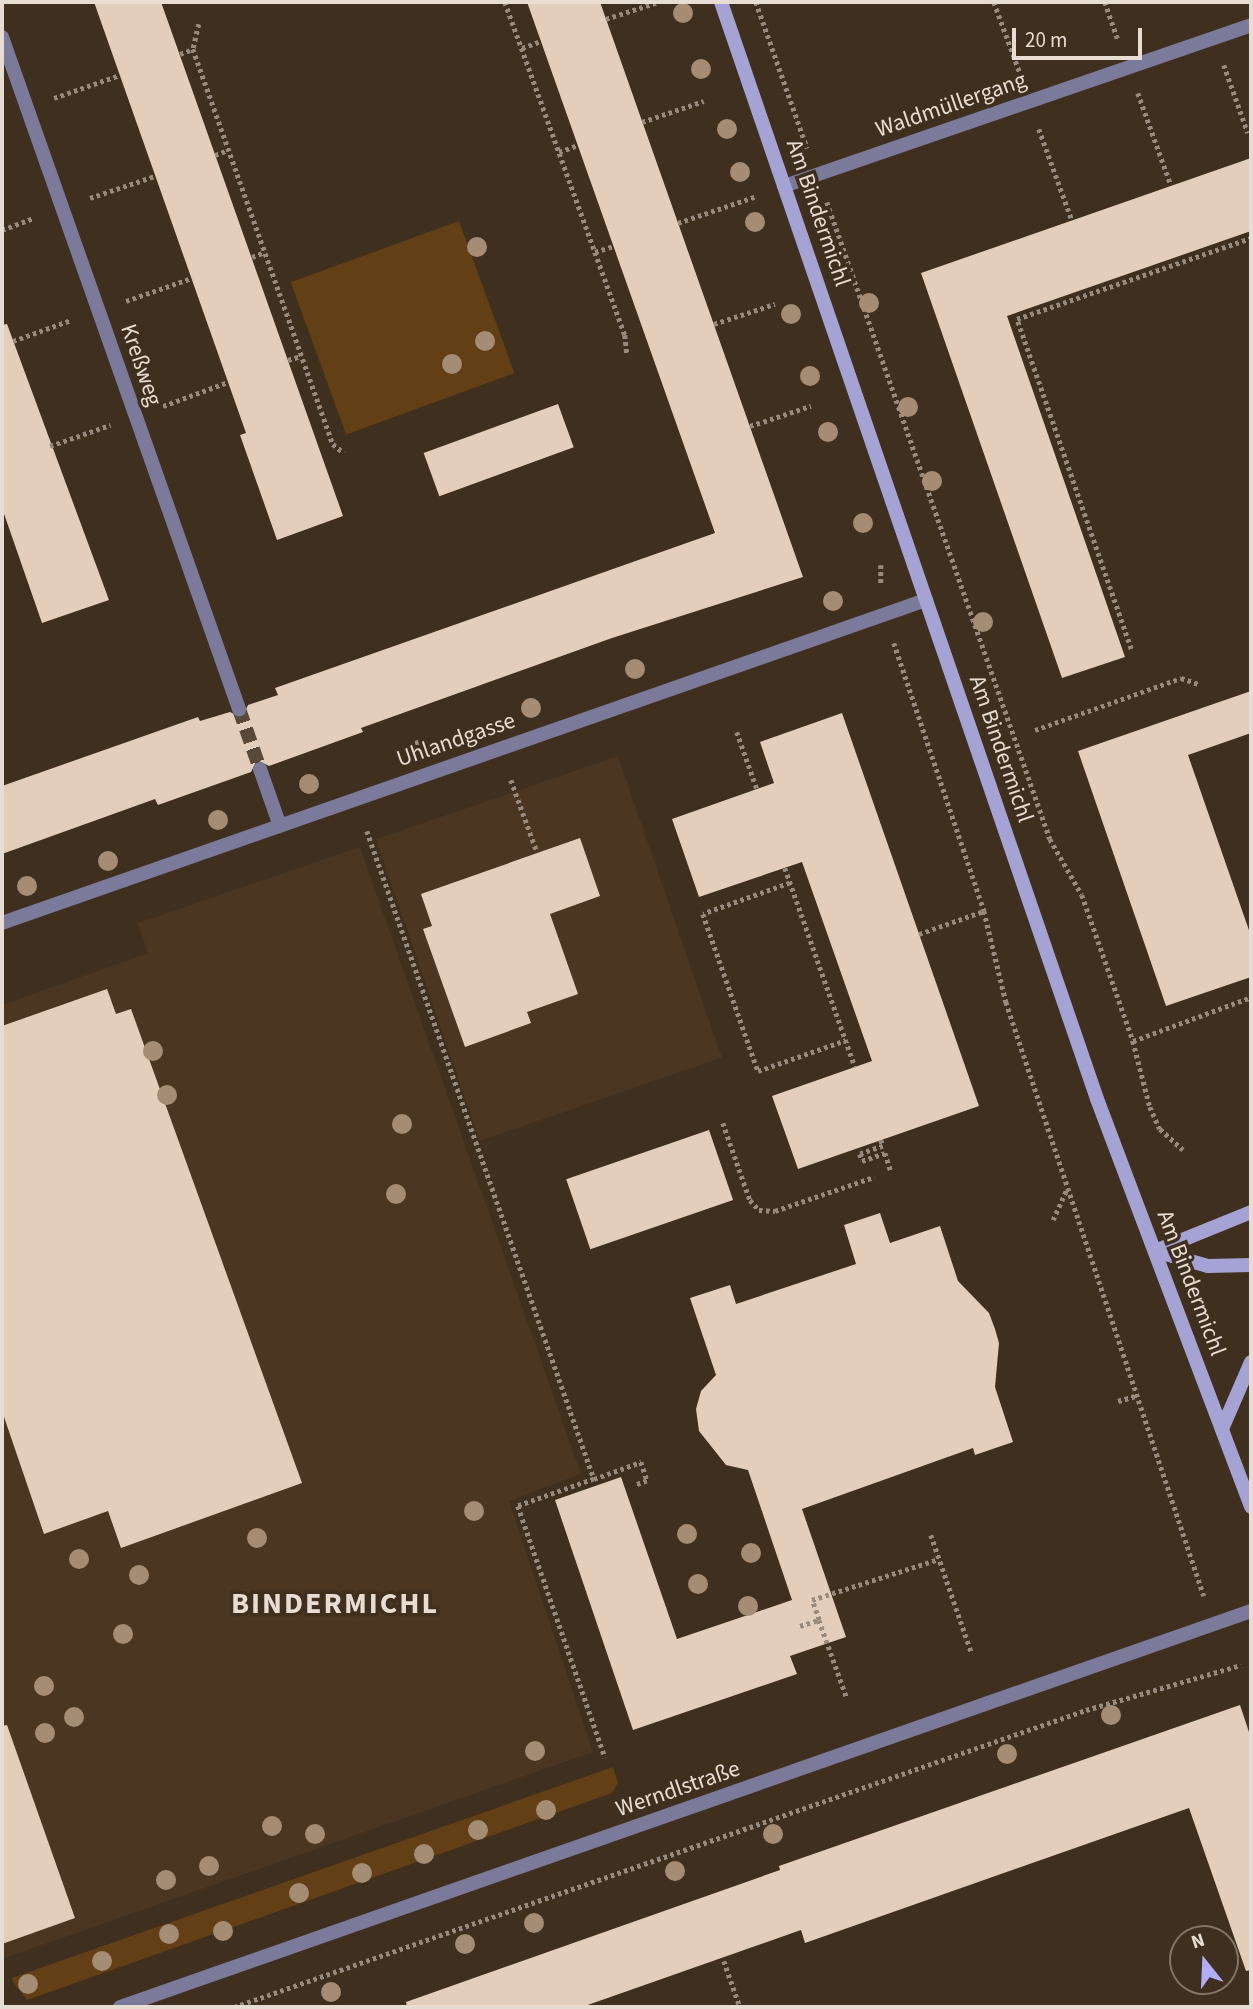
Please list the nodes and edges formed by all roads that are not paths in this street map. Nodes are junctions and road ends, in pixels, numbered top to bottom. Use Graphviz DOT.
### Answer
graph roads {
  1 [pos="721,2"];
  2 [pos="1251,25"];
  3 [pos="2,37"];
  4 [pos="784,186"];
  5 [pos="926,600"];
  6 [pos="239,709"];
  7 [pos="261,769"];
  8 [pos="280,825"];
  9 [pos="2,923"];
  10 [pos="1251,1212"];
  11 [pos="1155,1251"];
  12 [pos="1251,1265"];
  13 [pos="1251,1362"];
  14 [pos="1222,1429"];
  15 [pos="1251,1507"];
  16 [pos="1251,1611"];
  17 [pos="120,2007"];
  1 -- 4 [label="street, Am Bindermichl"];
  2 -- 4 [label="street, Waldmüllergang"];
  3 -- 6 [label="street, Kreßweg"];
  4 -- 5 [label="street, Am Bindermichl"];
  5 -- 8 [label="street, Uhlandgasse"];
  5 -- 11 [label="street, Am Bindermichl"];
  7 -- 8 [label="street"];
  8 -- 9 [label="street, Uhlandgasse"];
  10 -- 11 [label="street"];
  11 -- 12 [label="street"];
  11 -- 14 [label="street, Am Bindermichl"];
  13 -- 14 [label="street"];
  14 -- 15 [label="street, Am Bindermichl"];
  16 -- 17 [label="street, Werndlstraße"];
}
